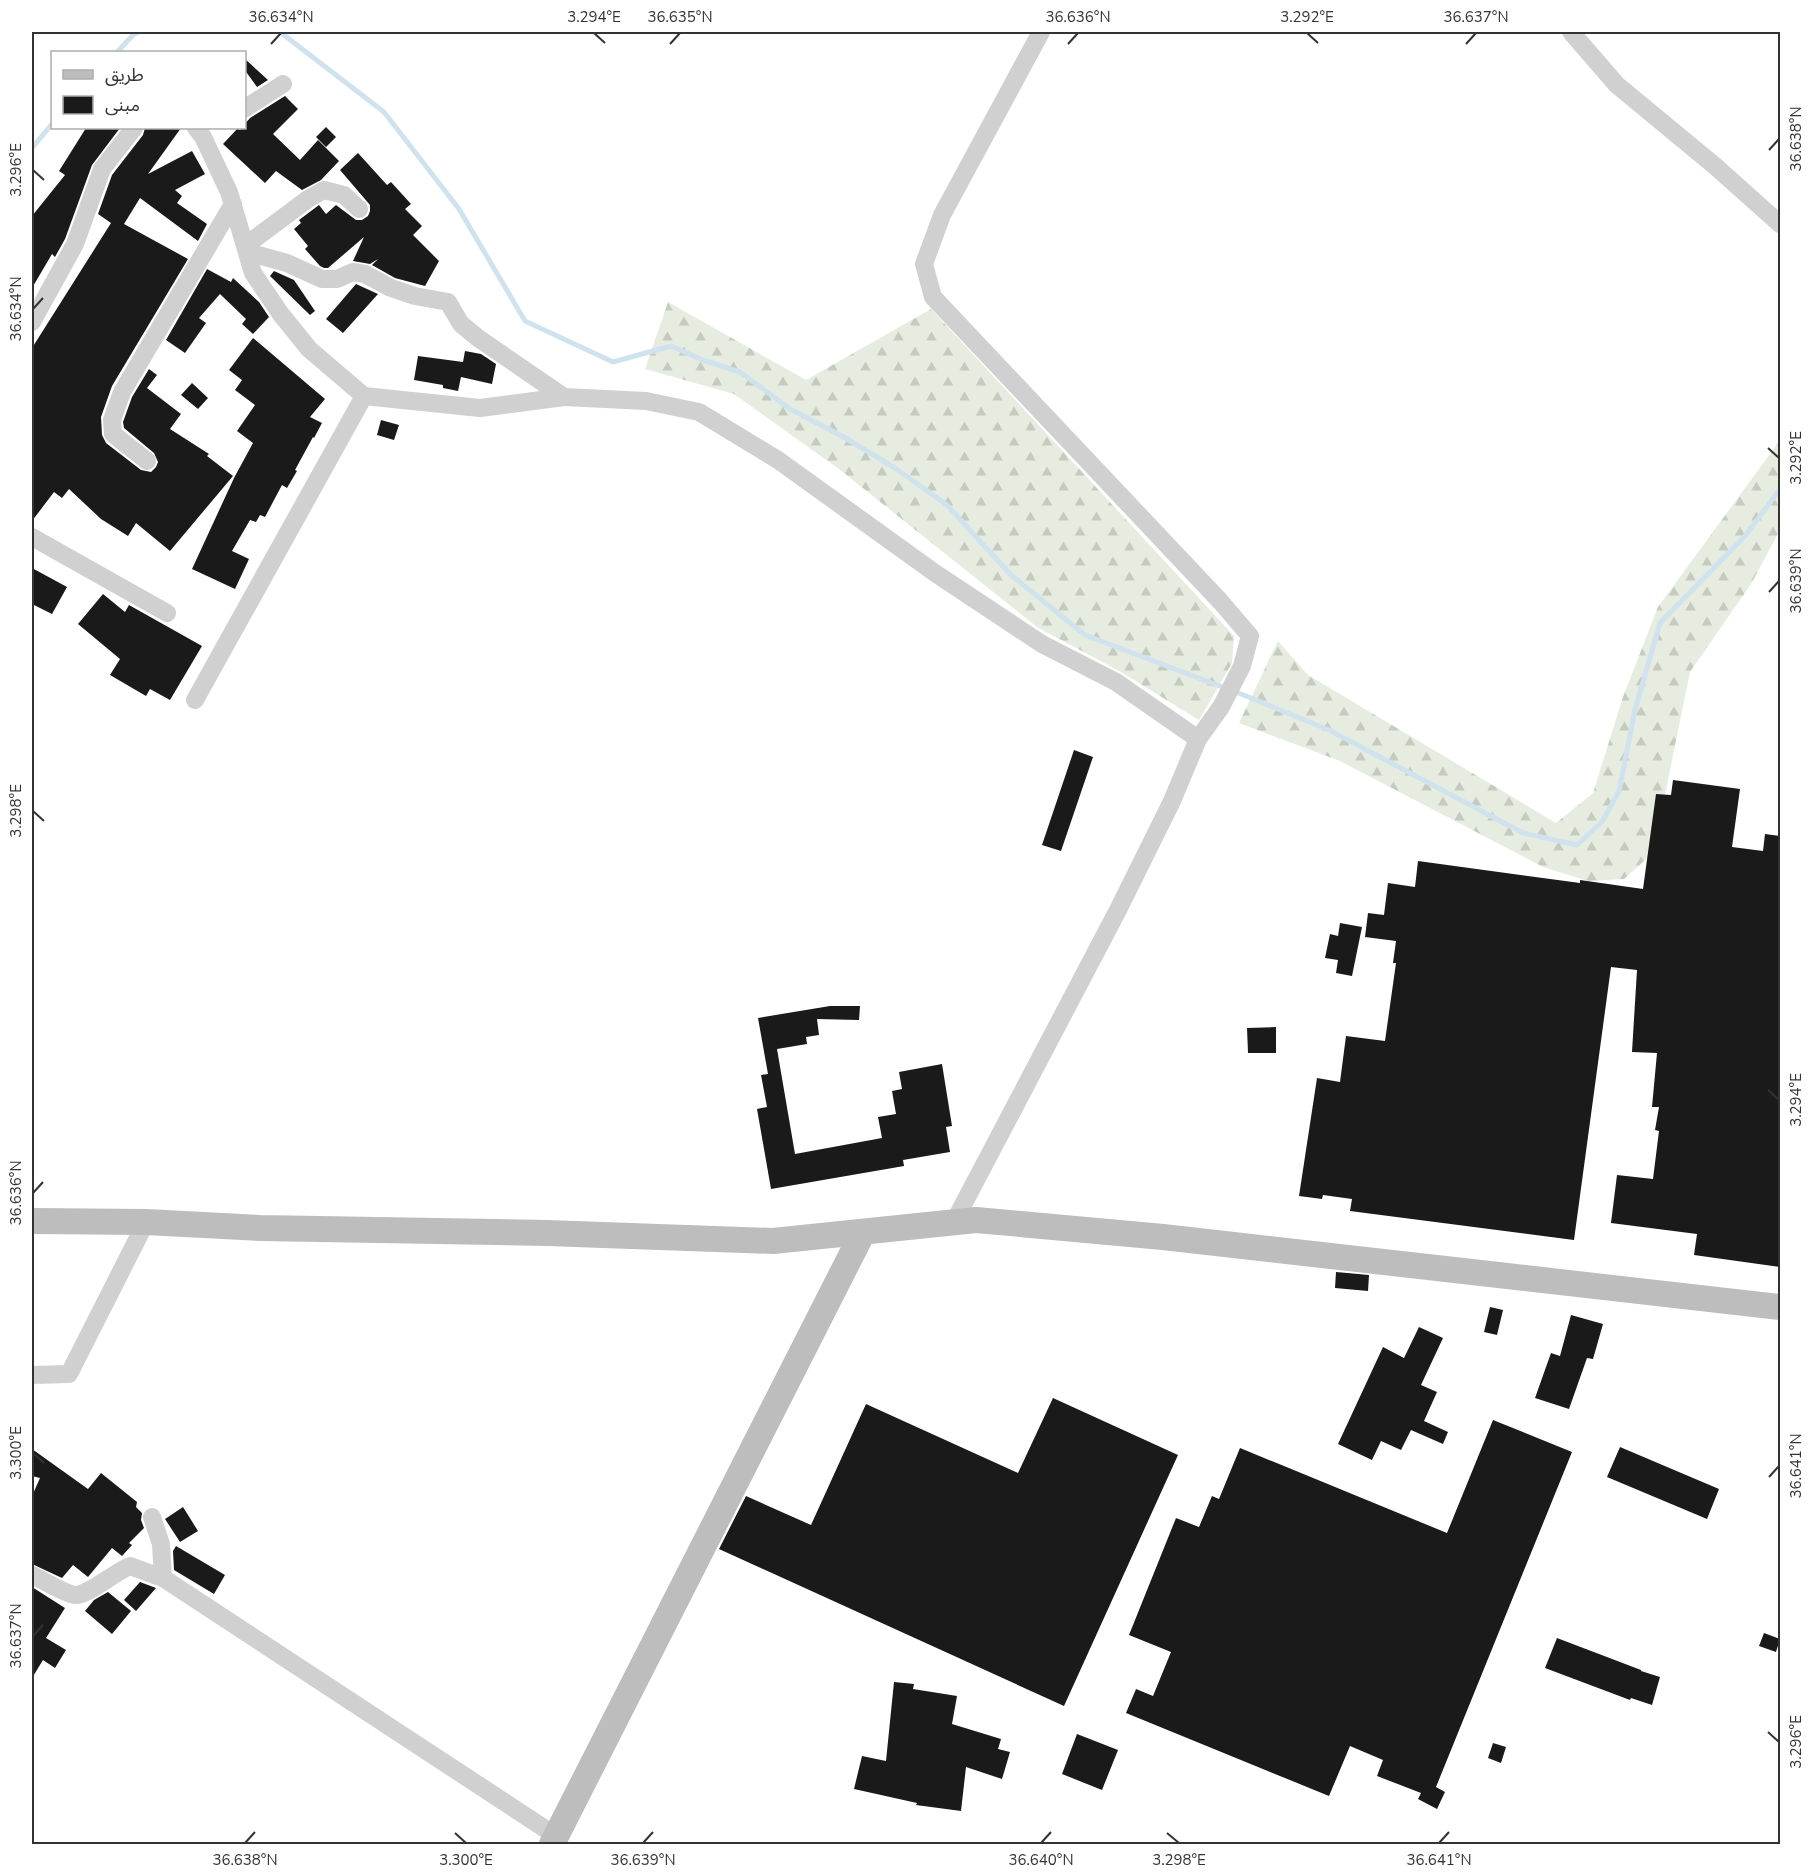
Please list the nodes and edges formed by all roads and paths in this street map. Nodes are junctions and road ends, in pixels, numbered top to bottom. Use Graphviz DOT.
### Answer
graph roads {
  1 [pos="1041,32"];
  2 [pos="1571,32"];
  3 [pos="283,84"];
  4 [pos="246,108"];
  5 [pos="133,129"];
  6 [pos="206,131"];
  7 [pos="233,204"];
  8 [pos="359,209"];
  9 [pos="1780,224"];
  10 [pos="246,249"];
  11 [pos="32,322"];
  12 [pos="364,396"];
  13 [pos="564,398"];
  14 [pos="147,460"];
  15 [pos="32,537"];
  16 [pos="167,614"];
  17 [pos="195,700"];
  18 [pos="1198,739"];
  19 [pos="32,1221"];
  20 [pos="146,1222"];
  21 [pos="954,1222"];
  22 [pos="863,1232"];
  23 [pos="1780,1306"];
  24 [pos="32,1375"];
  25 [pos="152,1517"];
  26 [pos="32,1575"];
  27 [pos="163,1578"];
  28 [pos="554,1840"];
  1 -- 18 [label="street"];
  2 -- 9 [label="street"];
  3 -- 4 [label="street"];
  5 -- 11 [label="street"];
  6 -- 7 [label="street"];
  7 -- 10 [label="street"];
  7 -- 14 [label="street"];
  8 -- 10 [label="street"];
  10 -- 12 [label="street"];
  10 -- 13 [label="street"];
  12 -- 13 [label="street"];
  12 -- 17 [label="street"];
  13 -- 18 [label="street"];
  15 -- 16 [label="street"];
  18 -- 21 [label="street"];
  19 -- 20 [label="street"];
  20 -- 22 [label="street"];
  20 -- 24 [label="street"];
  21 -- 22 [label="street"];
  21 -- 23 [label="street"];
  22 -- 28 [label="street"];
  25 -- 27 [label="street"];
  26 -- 27 [label="street"];
  27 -- 28 [label="street"];
}
